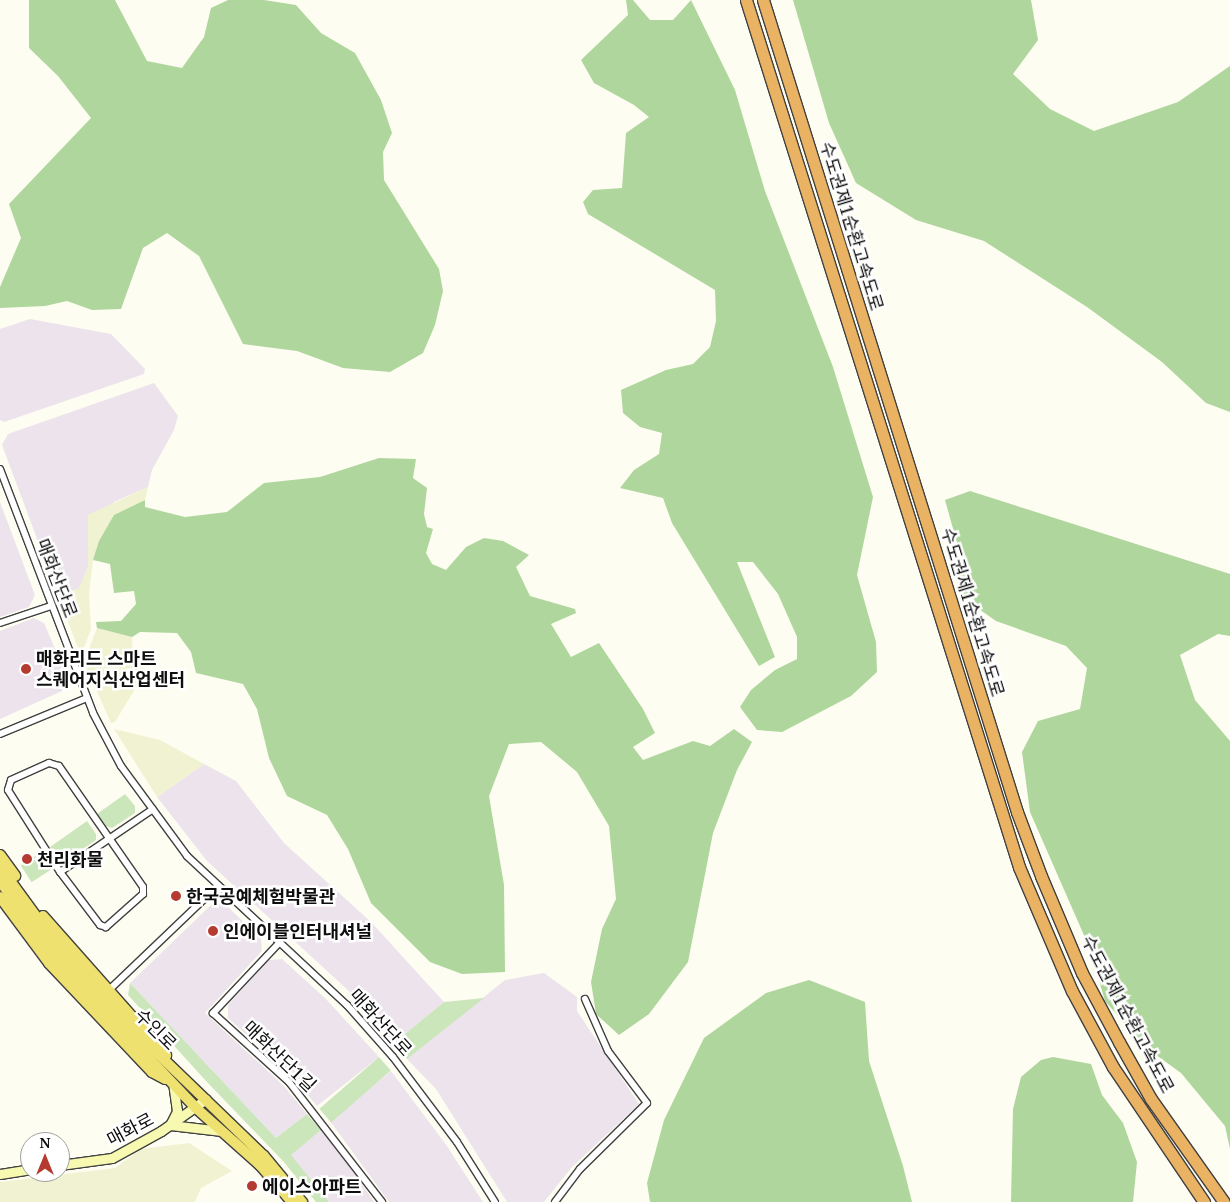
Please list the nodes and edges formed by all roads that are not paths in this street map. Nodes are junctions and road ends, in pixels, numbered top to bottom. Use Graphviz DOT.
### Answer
graph roads {
  1 [pos="746,0"];
  2 [pos="763,0"];
  3 [pos="0,469"];
  4 [pos="50,606"];
  5 [pos="0,623"];
  6 [pos="86,698"];
  7 [pos="0,734"];
  8 [pos="152,809"];
  9 [pos="109,839"];
  10 [pos="0,855"];
  11 [pos="0,867"];
  12 [pos="60,872"];
  13 [pos="0,881"];
  14 [pos="218,886"];
  15 [pos="0,897"];
  16 [pos="280,942"];
  17 [pos="109,990"];
  18 [pos="585,998"];
  19 [pos="179,1074"];
  20 [pos="173,1084"];
  21 [pos="206,1099"];
  22 [pos="196,1108"];
  23 [pos="170,1125"];
  24 [pos="222,1131"];
  25 [pos="70,1164"];
  26 [pos="20,1171"];
  27 [pos="0,1174"];
  28 [pos="292,1202"];
  29 [pos="302,1202"];
  30 [pos="382,1202"];
  31 [pos="495,1202"];
  32 [pos="555,1202"];
  33 [pos="1204,1202"];
  34 [pos="1224,1202"];
  1 -- 33 [label="highway, 수도권제1순환고속도로"];
  2 -- 34 [label="highway, 수도권제1순환고속도로"];
  3 -- 4 [label="street, 매화산단로"];
  4 -- 5 [label="street"];
  4 -- 6 [label="street, 매화산단로"];
  6 -- 7 [label="street"];
  6 -- 8 [label="street, 매화산단로"];
  8 -- 9 [label="street"];
  8 -- 14 [label="street, 매화산단로"];
  9 -- 12 [label="street"];
  9 -- 12 [label="street"];
  9 -- 12 [label="street"];
  10 -- 17 [label="main road"];
  11 -- 19 [label="main road, 수인로"];
  13 -- 20 [label="main road, 수인로"];
  14 -- 16 [label="street, 매화산단로"];
  14 -- 17 [label="street"];
  15 -- 20 [label="main road"];
  16 -- 30 [label="street, 매화산단1길"];
  16 -- 31 [label="street, 매화산단로"];
  17 -- 19 [label="main road"];
  18 -- 32 [label="street"];
  19 -- 21 [label="main road, 수인로"];
  20 -- 22 [label="main road, 수인로"];
  20 -- 23 [label="street"];
  21 -- 22 [label="street, 매화로"];
  21 -- 29 [label="main road, 수인로"];
  22 -- 23 [label="street, 매화로"];
  22 -- 24 [label="main road, 수인로"];
  23 -- 24 [label="street"];
  23 -- 25 [label="street, 매화로"];
  24 -- 28 [label="main road, 수인로"];
  26 -- 27 [label="street"];
}
